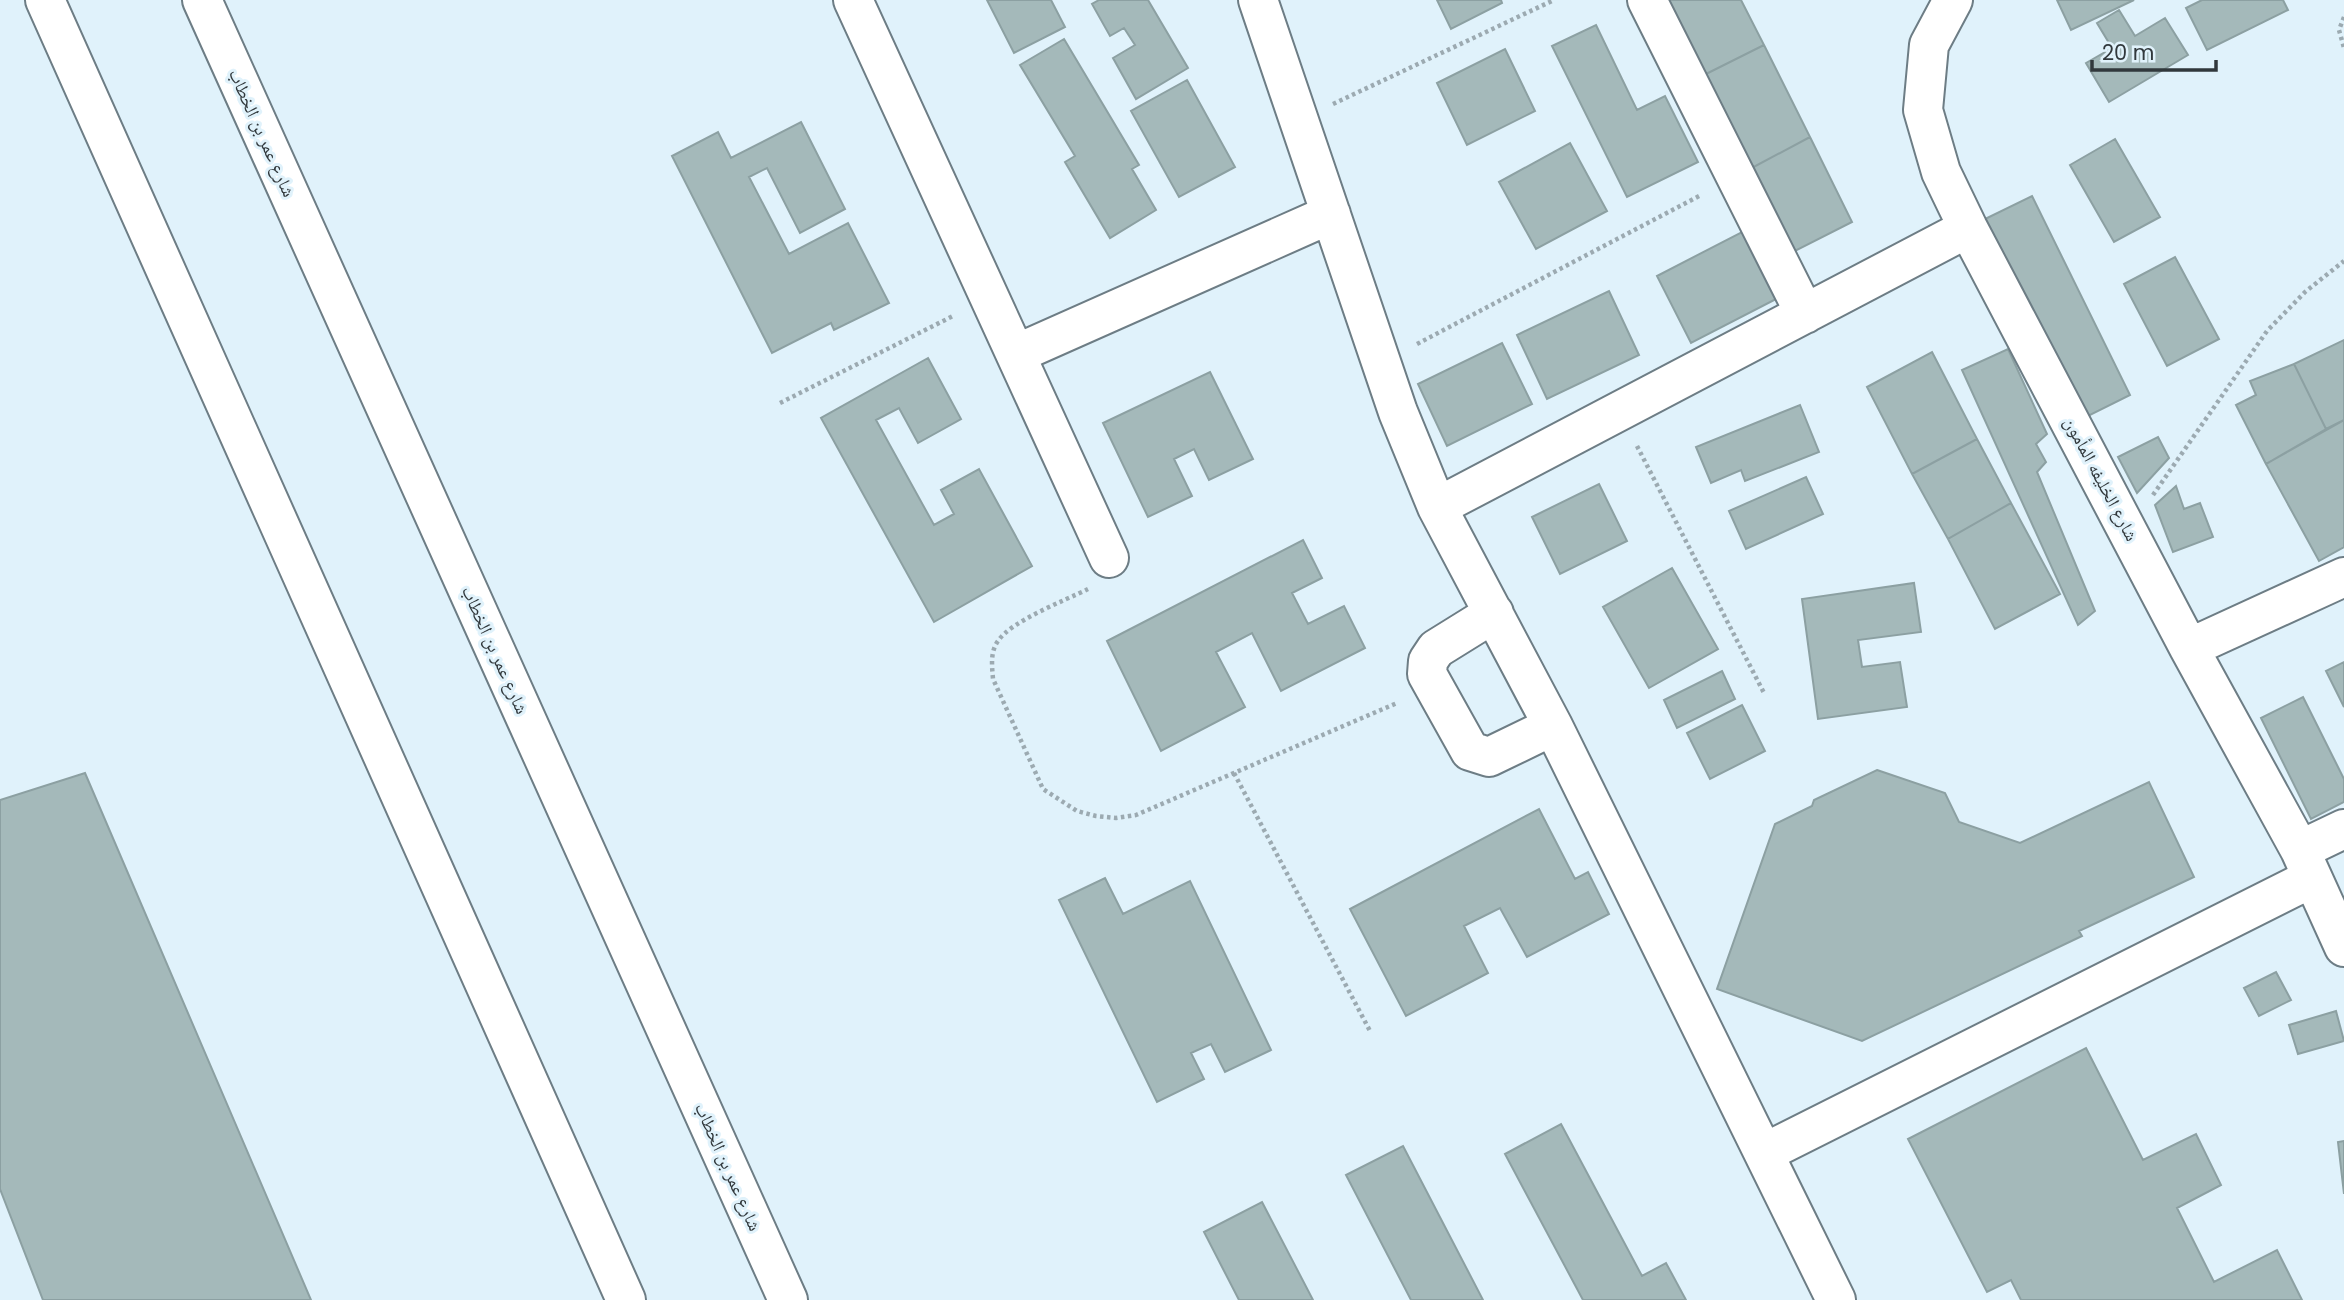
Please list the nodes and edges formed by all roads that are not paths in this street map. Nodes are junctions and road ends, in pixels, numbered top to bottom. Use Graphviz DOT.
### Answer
graph roads {
  1 [pos="45,0"];
  2 [pos="202,0"];
  3 [pos="853,0"];
  4 [pos="1258,0"];
  5 [pos="1647,0"];
  6 [pos="1953,0"];
  7 [pos="1331,214"];
  8 [pos="1968,228"];
  9 [pos="1805,314"];
  10 [pos="1016,354"];
  11 [pos="1437,507"];
  12 [pos="1109,558"];
  13 [pos="2344,577"];
  14 [pos="1494,613"];
  15 [pos="2189,648"];
  16 [pos="1553,726"];
  17 [pos="2344,829"];
  18 [pos="2306,864"];
  19 [pos="2344,947"];
  20 [pos="1764,1153"];
  21 [pos="626,1300"];
  22 [pos="788,1300"];
  23 [pos="1836,1300"];
  1 -- 21 [label="street"];
  2 -- 22 [label="street, شارع عمر بن الخطاب"];
  3 -- 10 [label="street"];
  4 -- 7 [label="street"];
  5 -- 9 [label="street"];
  6 -- 8 [label="street, شارع الخليفه المأمون"];
  7 -- 10 [label="street"];
  7 -- 11 [label="street"];
  8 -- 9 [label="street"];
  8 -- 15 [label="street, شارع الخليفه المأمون"];
  9 -- 11 [label="street"];
  10 -- 12 [label="street"];
  11 -- 14 [label="street"];
  13 -- 15 [label="street"];
  14 -- 16 [label="street"];
  14 -- 16 [label="street"];
  15 -- 18 [label="street, شارع الخليفه المأمون"];
  16 -- 20 [label="street"];
  17 -- 18 [label="street"];
  18 -- 19 [label="street, شارع الخليفه المأمون"];
  18 -- 20 [label="street"];
  20 -- 23 [label="street"];
}
